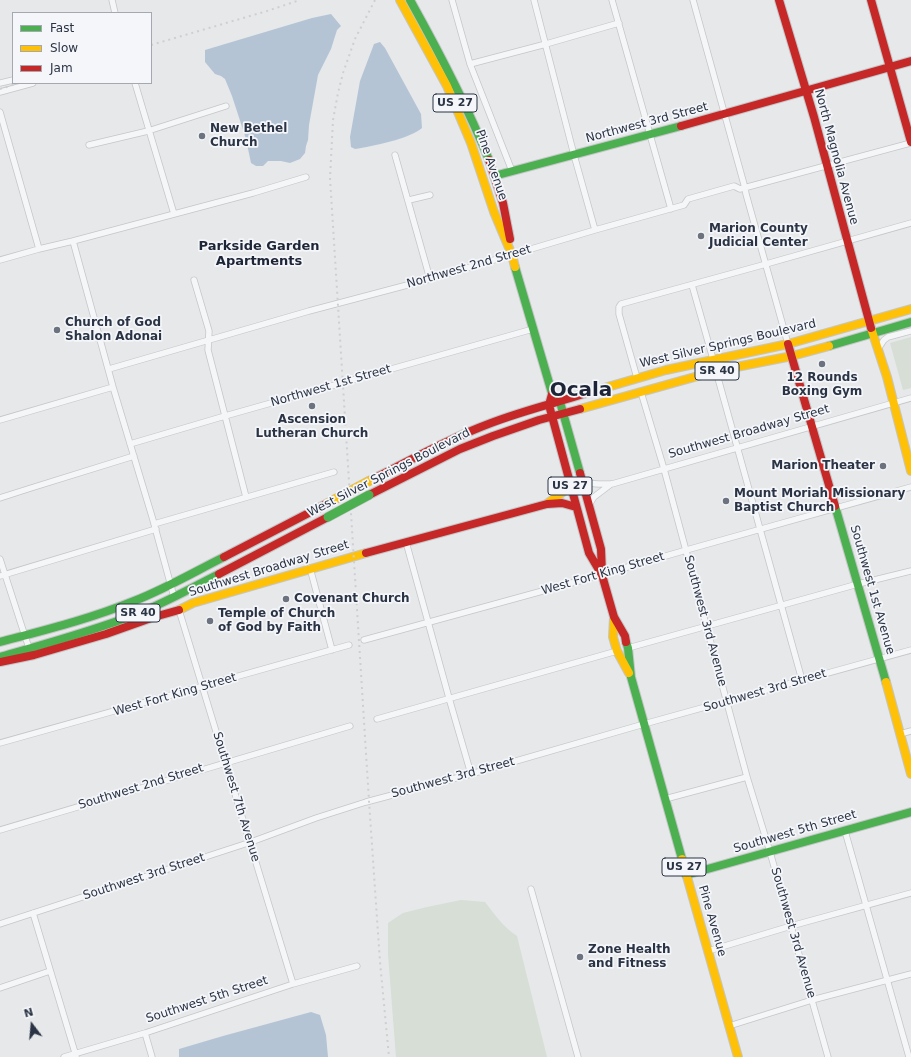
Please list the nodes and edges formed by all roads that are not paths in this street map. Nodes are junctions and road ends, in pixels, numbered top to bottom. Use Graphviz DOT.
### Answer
graph roads {
  1 [pos="112,0"];
  2 [pos="400,0"];
  3 [pos="410,0"];
  4 [pos="452,0"];
  5 [pos="534,0"];
  6 [pos="612,0"];
  7 [pos="693,0"];
  8 [pos="779,0"];
  9 [pos="871,0"];
  10 [pos="115,12"];
  11 [pos="618,23"];
  12 [pos="546,44"];
  13 [pos="911,61"];
  14 [pos="470,64"];
  15 [pos="889,67"];
  16 [pos="12,80"];
  17 [pos="0,83"];
  18 [pos="29,84"];
  19 [pos="135,84"];
  20 [pos="806,91"];
  21 [pos="0,92"];
  22 [pos="226,106"];
  23 [pos="0,112"];
  24 [pos="725,114"];
  25 [pos="148,131"];
  26 [pos="650,134"];
  27 [pos="911,143"];
  28 [pos="90,145"];
  29 [pos="395,155"];
  30 [pos="574,155"];
  31 [pos="826,166"];
  32 [pos="512,171"];
  33 [pos="494,176"];
  34 [pos="306,177"];
  35 [pos="745,188"];
  36 [pos="430,195"];
  37 [pos="409,200"];
  38 [pos="671,209"];
  39 [pos="174,214"];
  40 [pos="911,223"];
  41 [pos="595,230"];
  42 [pos="73,241"];
  43 [pos="847,241"];
  44 [pos="39,249"];
  45 [pos="512,255"];
  46 [pos="0,260"];
  47 [pos="766,264"];
  48 [pos="430,279"];
  49 [pos="194,280"];
  50 [pos="692,285"];
  51 [pos="911,309"];
  52 [pos="868,321"];
  53 [pos="911,322"];
  54 [pos="533,329"];
  55 [pos="911,331"];
  56 [pos="873,333"];
  57 [pos="208,341"];
  58 [pos="788,344"];
  59 [pos="878,349"];
  60 [pos="751,352"];
  61 [pos="792,356"];
  62 [pos="713,360"];
  63 [pos="109,369"];
  64 [pos="716,371"];
  65 [pos="637,378"];
  66 [pos="678,381"];
  67 [pos="113,387"];
  68 [pos="641,392"];
  69 [pos="552,394"];
  70 [pos="911,398"];
  71 [pos="560,402"];
  72 [pos="893,403"];
  73 [pos="549,405"];
  74 [pos="563,414"];
  75 [pos="225,416"];
  76 [pos="552,417"];
  77 [pos="0,420"];
  78 [pos="812,426"];
  79 [pos="130,444"];
  80 [pos="738,448"];
  81 [pos="134,456"];
  82 [pos="664,469"];
  83 [pos="911,471"];
  84 [pos="334,472"];
  85 [pos="582,480"];
  86 [pos="569,482"];
  87 [pos="612,484"];
  88 [pos="911,487"];
  89 [pos="246,497"];
  90 [pos="0,498"];
  91 [pos="546,504"];
  92 [pos="589,505"];
  93 [pos="576,507"];
  94 [pos="836,509"];
  95 [pos="155,527"];
  96 [pos="760,529"];
  97 [pos="406,542"];
  98 [pos="686,550"];
  99 [pos="0,559"];
  100 [pos="310,568"];
  101 [pos="911,571"];
  102 [pos="2,575"];
  103 [pos="602,575"];
  104 [pos="171,584"];
  105 [pos="858,584"];
  106 [pos="174,597"];
  107 [pos="782,605"];
  108 [pos="179,610"];
  109 [pos="614,617"];
  110 [pos="428,623"];
  111 [pos="706,626"];
  112 [pos="25,636"];
  113 [pos="364,640"];
  114 [pos="0,642"];
  115 [pos="349,645"];
  116 [pos="29,648"];
  117 [pos="628,648"];
  118 [pos="332,650"];
  119 [pos="911,650"];
  120 [pos="617,651"];
  121 [pos="0,657"];
  122 [pos="879,658"];
  123 [pos="0,662"];
  124 [pos="631,676"];
  125 [pos="802,680"];
  126 [pos="202,687"];
  127 [pos="449,698"];
  128 [pos="727,701"];
  129 [pos="377,719"];
  130 [pos="644,724"];
  131 [pos="350,726"];
  132 [pos="911,731"];
  133 [pos="900,734"];
  134 [pos="0,743"];
  135 [pos="226,762"];
  136 [pos="471,774"];
  137 [pos="911,774"];
  138 [pos="747,777"];
  139 [pos="665,799"];
  140 [pos="911,812"];
  141 [pos="0,830"];
  142 [pos="845,831"];
  143 [pos="251,842"];
  144 [pos="770,852"];
  145 [pos="686,875"];
  146 [pos="531,889"];
  147 [pos="911,893"];
  148 [pos="866,905"];
  149 [pos="33,913"];
  150 [pos="0,924"];
  151 [pos="791,926"];
  152 [pos="708,950"];
  153 [pos="357,966"];
  154 [pos="50,971"];
  155 [pos="911,974"];
  156 [pos="887,980"];
  157 [pos="293,984"];
  158 [pos="0,988"];
  159 [pos="812,1000"];
  160 [pos="729,1026"];
  161 [pos="145,1033"];
  162 [pos="76,1055"];
  163 [pos="64,1057"];
  164 [pos="152,1057"];
  165 [pos="578,1057"];
  166 [pos="738,1057"];
  167 [pos="828,1057"];
  168 [pos="909,1057"];
  1 -- 10 [label="street"];
  2 -- 45 [label="main road, Pine Avenue / US 27"];
  3 -- 33 [label="main road, Pine Avenue / US 27"];
  4 -- 14 [label="street"];
  5 -- 12 [label="street"];
  6 -- 11 [label="street"];
  7 -- 24 [label="street"];
  8 -- 20 [label="main road, North Magnolia Avenue"];
  9 -- 15 [label="main road"];
  11 -- 12 [label="street"];
  11 -- 26 [label="street"];
  12 -- 14 [label="street"];
  12 -- 30 [label="street"];
  13 -- 15 [label="main road, Northwest 3rd Street"];
  14 -- 32 [label="street"];
  15 -- 20 [label="main road, Northwest 3rd Street"];
  15 -- 27 [label="main road"];
  16 -- 17 [label="street"];
  18 -- 21 [label="street"];
  19 -- 25 [label="street"];
  20 -- 24 [label="main road, Northwest 3rd Street"];
  20 -- 31 [label="main road, North Magnolia Avenue"];
  22 -- 25 [label="street"];
  23 -- 44 [label="street"];
  24 -- 26 [label="main road, Northwest 3rd Street"];
  24 -- 35 [label="street"];
  25 -- 28 [label="street"];
  25 -- 39 [label="street"];
  26 -- 30 [label="main road, Northwest 3rd Street"];
  26 -- 38 [label="street"];
  27 -- 31 [label="street, Northwest 2nd Street"];
  29 -- 37 [label="street"];
  30 -- 32 [label="main road, Northwest 3rd Street"];
  30 -- 41 [label="street"];
  31 -- 35 [label="street, Northwest 2nd Street"];
  31 -- 43 [label="main road, North Magnolia Avenue"];
  32 -- 33 [label="main road, Northwest 3rd Street"];
  33 -- 45 [label="main road, Pine Avenue / US 27"];
  34 -- 39 [label="street"];
  35 -- 38 [label="street, Northwest 2nd Street"];
  35 -- 47 [label="street"];
  36 -- 37 [label="street"];
  37 -- 48 [label="street"];
  38 -- 41 [label="street, Northwest 2nd Street"];
  39 -- 42 [label="street"];
  40 -- 43 [label="street"];
  41 -- 45 [label="street, Northwest 2nd Street"];
  42 -- 44 [label="street"];
  42 -- 63 [label="street"];
  43 -- 47 [label="street"];
  43 -- 52 [label="main road, North Magnolia Avenue"];
  44 -- 46 [label="street"];
  45 -- 48 [label="street, Northwest 2nd Street"];
  45 -- 54 [label="main road, Pine Avenue / US 27"];
  47 -- 50 [label="street"];
  47 -- 58 [label="street"];
  48 -- 57 [label="street, Northwest 2nd Street"];
  49 -- 57 [label="street"];
  50 -- 62 [label="street"];
  50 -- 65 [label="street"];
  51 -- 52 [label="main road, SR 40"];
  52 -- 56 [label="main road, North Magnolia Avenue"];
  52 -- 58 [label="main road, West Silver Springs Boulevard / SR 40"];
  53 -- 56 [label="main road, SR 40"];
  54 -- 69 [label="main road, Pine Avenue / US 27"];
  54 -- 75 [label="street, Northwest 1st Street"];
  55 -- 59 [label="street"];
  56 -- 59 [label="main road, North Magnolia Avenue"];
  56 -- 61 [label="main road, West Silver Springs Boulevard / SR 40"];
  57 -- 63 [label="street, Northwest 2nd Street"];
  57 -- 75 [label="street"];
  58 -- 60 [label="main road, West Silver Springs Boulevard / SR 40"];
  58 -- 61 [label="main road, Southwest 1st Avenue"];
  59 -- 72 [label="main road, North Magnolia Avenue"];
  60 -- 62 [label="main road, West Silver Springs Boulevard / SR 40"];
  60 -- 64 [label="main road"];
  61 -- 64 [label="main road, West Silver Springs Boulevard / SR 40"];
  61 -- 78 [label="main road, Southwest 1st Avenue"];
  62 -- 65 [label="main road, West Silver Springs Boulevard / SR 40"];
  62 -- 66 [label="main road"];
  63 -- 67 [label="street"];
  64 -- 66 [label="main road, West Silver Springs Boulevard / SR 40"];
  64 -- 80 [label="street"];
  65 -- 71 [label="main road, West Silver Springs Boulevard / SR 40"];
  66 -- 68 [label="main road, West Silver Springs Boulevard / SR 40"];
  67 -- 77 [label="street"];
  67 -- 79 [label="street"];
  68 -- 74 [label="main road, West Silver Springs Boulevard / SR 40"];
  68 -- 82 [label="street, Southwest 3rd Avenue"];
  69 -- 71 [label="main road, Pine Avenue / US 27"];
  69 -- 73 [label="main road, Pine Avenue / US 27"];
  70 -- 72 [label="street, Southwest Broadway Street"];
  71 -- 73 [label="main road, West Silver Springs Boulevard / SR 40"];
  71 -- 74 [label="main road, Pine Avenue / US 27"];
  72 -- 78 [label="street, Southwest Broadway Street"];
  72 -- 83 [label="main road, North Magnolia Avenue"];
  73 -- 76 [label="main road, Pine Avenue / US 27"];
  73 -- 104 [label="main road, West Silver Springs Boulevard / SR 40, bridge"];
  74 -- 76 [label="main road, West Silver Springs Boulevard / SR 40"];
  74 -- 85 [label="main road, Pine Avenue / US 27"];
  75 -- 79 [label="street, Northwest 1st Street"];
  75 -- 89 [label="street"];
  76 -- 86 [label="main road, Pine Avenue / US 27"];
  76 -- 106 [label="main road, West Silver Springs Boulevard / SR 40, bridge"];
  78 -- 80 [label="street, Southwest Broadway Street"];
  78 -- 94 [label="main road, Southwest 1st Avenue"];
  79 -- 81 [label="street"];
  80 -- 82 [label="street, Southwest Broadway Street"];
  80 -- 96 [label="street"];
  81 -- 90 [label="street"];
  81 -- 95 [label="street"];
  82 -- 87 [label="street, Southwest Broadway Street"];
  82 -- 98 [label="street, Southwest 3rd Avenue"];
  84 -- 89 [label="street"];
  85 -- 87 [label="street, Southwest Broadway Street"];
  85 -- 92 [label="main road, Pine Avenue / US 27"];
  86 -- 91 [label="main road, Southwest Broadway Street"];
  86 -- 93 [label="main road, Pine Avenue / US 27"];
  87 -- 92 [label="street, Southwest Broadway Street"];
  88 -- 94 [label="street, West Fort King Street"];
  89 -- 95 [label="street"];
  91 -- 93 [label="main road, Southwest Broadway Street"];
  91 -- 97 [label="main road, Southwest Broadway Street"];
  92 -- 103 [label="main road, Pine Avenue / US 27"];
  93 -- 103 [label="main road, Pine Avenue / US 27"];
  94 -- 96 [label="street, West Fort King Street"];
  94 -- 105 [label="main road, Southwest 1st Avenue"];
  95 -- 102 [label="street"];
  95 -- 104 [label="street"];
  96 -- 98 [label="street, West Fort King Street"];
  96 -- 107 [label="street"];
  97 -- 100 [label="main road, Southwest Broadway Street"];
  97 -- 110 [label="street"];
  98 -- 103 [label="street, West Fort King Street"];
  98 -- 111 [label="street, Southwest 3rd Avenue"];
  99 -- 102 [label="street"];
  100 -- 108 [label="main road, Southwest Broadway Street"];
  100 -- 118 [label="street"];
  101 -- 105 [label="street"];
  102 -- 112 [label="street"];
  103 -- 109 [label="main road, Pine Avenue / US 27"];
  103 -- 110 [label="street, West Fort King Street"];
  104 -- 106 [label="street"];
  104 -- 112 [label="main road, West Silver Springs Boulevard / SR 40"];
  105 -- 107 [label="street"];
  105 -- 122 [label="main road, Southwest 1st Avenue"];
  106 -- 116 [label="main road, West Silver Springs Boulevard / SR 40"];
  107 -- 111 [label="street"];
  107 -- 125 [label="street"];
  108 -- 123 [label="main road, Southwest Broadway Street"];
  108 -- 126 [label="street, Southwest 7th Avenue"];
  109 -- 117 [label="main road, Pine Avenue / US 27"];
  109 -- 120 [label="main road, Pine Avenue / US 27"];
  110 -- 113 [label="street, West Fort King Street"];
  110 -- 127 [label="street"];
  111 -- 117 [label="street"];
  111 -- 128 [label="street, Southwest 3rd Avenue"];
  112 -- 114 [label="main road, West Silver Springs Boulevard / SR 40"];
  112 -- 116 [label="street"];
  115 -- 118 [label="street, West Fort King Street"];
  116 -- 121 [label="main road, West Silver Springs Boulevard / SR 40"];
  117 -- 124 [label="main road, Pine Avenue / US 27"];
  118 -- 126 [label="street, West Fort King Street"];
  119 -- 122 [label="street, Southwest 3rd Street"];
  120 -- 124 [label="main road, Pine Avenue / US 27"];
  120 -- 127 [label="street"];
  122 -- 125 [label="street, Southwest 3rd Street"];
  122 -- 133 [label="main road, Southwest 1st Avenue"];
  124 -- 130 [label="main road, Pine Avenue / US 27"];
  125 -- 128 [label="street, Southwest 3rd Street"];
  126 -- 134 [label="street, West Fort King Street"];
  126 -- 135 [label="street, Southwest 7th Avenue"];
  127 -- 129 [label="street"];
  127 -- 136 [label="street"];
  128 -- 130 [label="street, Southwest 3rd Street"];
  128 -- 138 [label="street, Southwest 3rd Avenue"];
  130 -- 136 [label="street, Southwest 3rd Street"];
  130 -- 139 [label="main road, Pine Avenue / US 27"];
  131 -- 135 [label="street, Southwest 2nd Street"];
  132 -- 133 [label="street"];
  133 -- 137 [label="main road, Southwest 1st Avenue"];
  135 -- 141 [label="street, Southwest 2nd Street"];
  135 -- 143 [label="street, Southwest 7th Avenue"];
  136 -- 143 [label="street, Southwest 3rd Street"];
  138 -- 139 [label="street"];
  138 -- 144 [label="street, Southwest 3rd Avenue"];
  139 -- 145 [label="main road, Pine Avenue / US 27"];
  140 -- 142 [label="main road, Southwest 5th Street"];
  142 -- 144 [label="main road, Southwest 5th Street"];
  142 -- 148 [label="street"];
  143 -- 149 [label="street, Southwest 3rd Street"];
  143 -- 157 [label="street, Southwest 7th Avenue"];
  144 -- 145 [label="main road, Southwest 5th Street"];
  144 -- 151 [label="street, Southwest 3rd Avenue"];
  145 -- 152 [label="main road, Pine Avenue / US 27"];
  146 -- 165 [label="street"];
  147 -- 148 [label="street"];
  148 -- 151 [label="street"];
  148 -- 156 [label="street"];
  149 -- 150 [label="street, Southwest 3rd Street"];
  149 -- 154 [label="street"];
  151 -- 152 [label="street"];
  151 -- 159 [label="street, Southwest 3rd Avenue"];
  152 -- 160 [label="main road, Pine Avenue / US 27"];
  153 -- 157 [label="street, Southwest 5th Street"];
  154 -- 158 [label="street"];
  154 -- 162 [label="street"];
  155 -- 156 [label="street"];
  156 -- 159 [label="street"];
  156 -- 168 [label="street"];
  157 -- 161 [label="street, Southwest 5th Street"];
  159 -- 160 [label="street"];
  159 -- 167 [label="street, Southwest 3rd Avenue"];
  160 -- 166 [label="main road, Pine Avenue / US 27"];
  161 -- 162 [label="street, Southwest 5th Street"];
  161 -- 164 [label="street"];
  162 -- 163 [label="street, Southwest 5th Street"];
}
